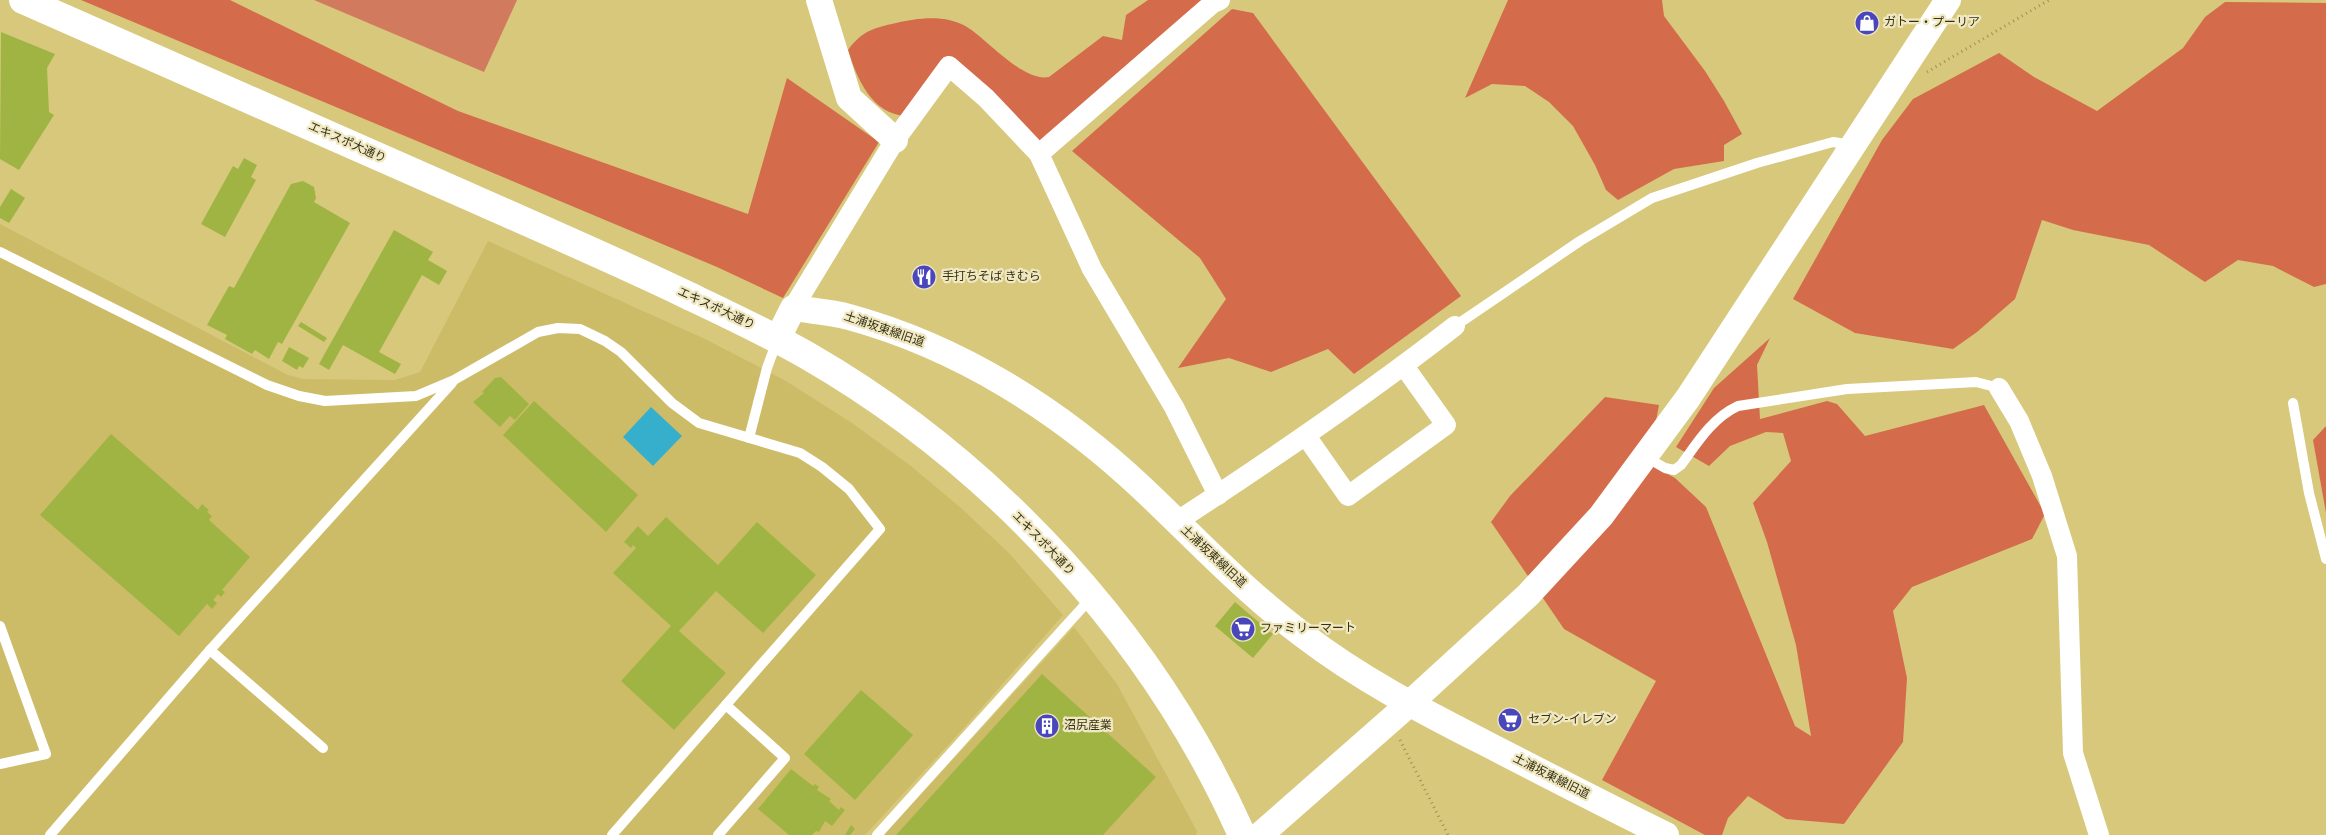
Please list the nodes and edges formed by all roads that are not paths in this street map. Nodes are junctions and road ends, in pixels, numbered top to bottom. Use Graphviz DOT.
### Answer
graph roads {
  1 [pos="23,0"];
  2 [pos="819,0"];
  3 [pos="1220,0"];
  4 [pos="1948,0"];
  5 [pos="895,140"];
  6 [pos="1853,146"];
  7 [pos="1040,154"];
  8 [pos="0,252"];
  9 [pos="793,308"];
  10 [pos="1455,326"];
  11 [pos="778,338"];
  12 [pos="1404,366"];
  13 [pos="454,380"];
  14 [pos="2000,388"];
  15 [pos="2293,403"];
  16 [pos="1306,436"];
  17 [pos="749,438"];
  18 [pos="1646,457"];
  19 [pos="1218,494"];
  20 [pos="1176,522"];
  21 [pos="2326,559"];
  22 [pos="1092,597"];
  23 [pos="0,626"];
  24 [pos="210,650"];
  25 [pos="726,705"];
  26 [pos="1400,713"];
  27 [pos="323,748"];
  28 [pos="0,764"];
  29 [pos="50,835"];
  30 [pos="612,835"];
  31 [pos="718,835"];
  32 [pos="877,835"];
  33 [pos="1242,835"];
  34 [pos="1260,835"];
  35 [pos="1666,835"];
  36 [pos="2099,835"];
  1 -- 11 [label="main road, エキスポ大通り"];
  2 -- 5 [label="street"];
  3 -- 7 [label="street"];
  4 -- 6 [label="street"];
  5 -- 7 [label="street"];
  5 -- 9 [label="street"];
  6 -- 10 [label="lane"];
  6 -- 18 [label="street"];
  7 -- 19 [label="street"];
  8 -- 13 [label="lane"];
  9 -- 11 [label="street"];
  9 -- 20 [label="street, 土浦坂東線旧道"];
  10 -- 12 [label="street"];
  11 -- 17 [label="lane"];
  11 -- 22 [label="main road, エキスポ大通り"];
  12 -- 16 [label="street"];
  12 -- 16 [label="street"];
  13 -- 17 [label="lane"];
  13 -- 24 [label="lane"];
  14 -- 18 [label="lane"];
  14 -- 36 [label="street"];
  15 -- 21 [label="lane"];
  16 -- 19 [label="street"];
  17 -- 25 [label="lane"];
  18 -- 26 [label="street"];
  19 -- 20 [label="street"];
  20 -- 26 [label="street, 土浦坂東線旧道"];
  22 -- 32 [label="lane"];
  22 -- 33 [label="main road, エキスポ大通り"];
  23 -- 28 [label="lane"];
  24 -- 27 [label="lane"];
  24 -- 29 [label="lane"];
  25 -- 30 [label="lane"];
  25 -- 31 [label="lane"];
  26 -- 34 [label="street"];
  26 -- 35 [label="street, 土浦坂東線旧道"];
}
